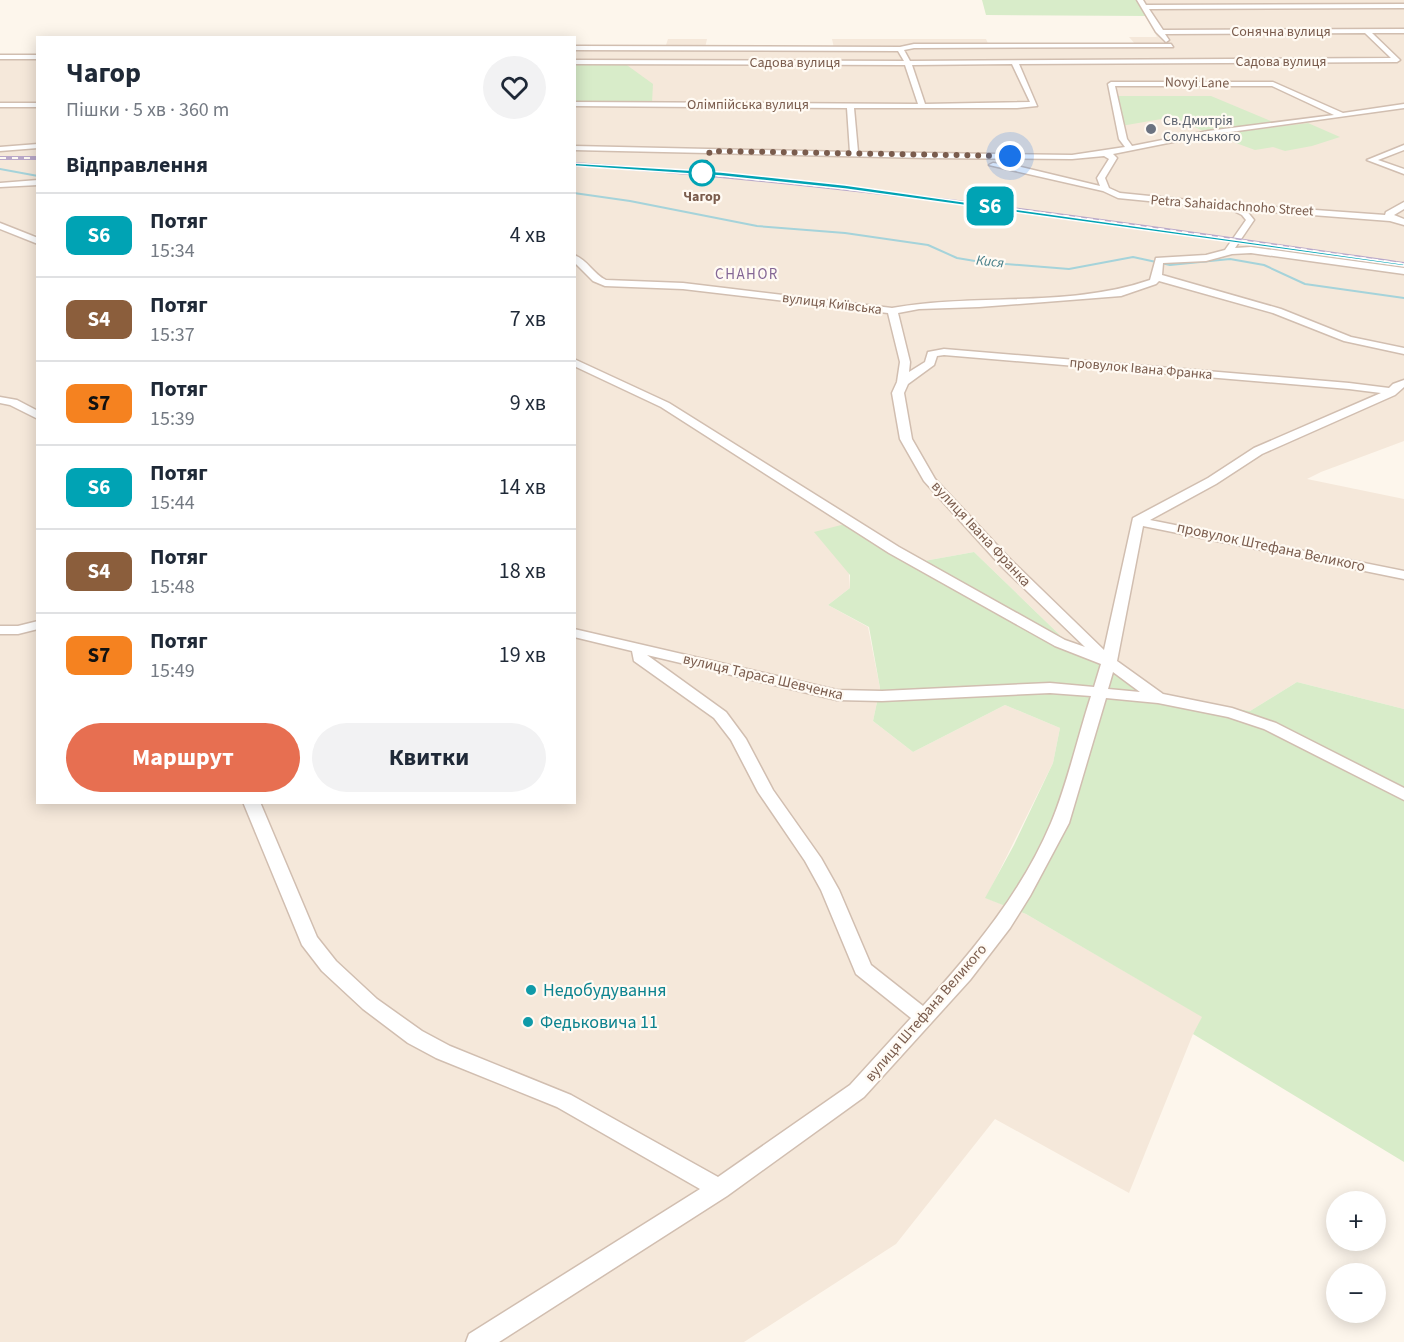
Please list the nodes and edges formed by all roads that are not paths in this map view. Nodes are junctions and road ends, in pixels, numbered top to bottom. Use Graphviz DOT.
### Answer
graph roads {
  1 [pos="1141,3"];
  2 [pos="1404,6"];
  3 [pos="1404,31"];
  4 [pos="1159,32"];
  5 [pos="1367,32"];
  6 [pos="1171,46"];
  7 [pos="576,48"];
  8 [pos="900,49"];
  9 [pos="0,57"];
  10 [pos="36,57"];
  11 [pos="576,62"];
  12 [pos="1186,62"];
  13 [pos="1199,62"];
  14 [pos="908,63"];
  15 [pos="1015,63"];
  16 [pos="1206,69"];
  17 [pos="1212,76"];
  18 [pos="1218,83"];
  19 [pos="36,97"];
  20 [pos="576,104"];
  21 [pos="0,105"];
  22 [pos="25,105"];
  23 [pos="36,105"];
  24 [pos="850,105"];
  25 [pos="922,106"];
  26 [pos="1404,106"];
  27 [pos="1404,111"];
  28 [pos="1346,116"];
  29 [pos="36,146"];
  30 [pos="1129,147"];
  31 [pos="1404,147"];
  32 [pos="576,148"];
  33 [pos="0,149"];
  34 [pos="1106,153"];
  35 [pos="854,155"];
  36 [pos="927,156"];
  37 [pos="1404,172"];
  38 [pos="36,182"];
  39 [pos="0,185"];
  40 [pos="1105,189"];
  41 [pos="1404,205"];
  42 [pos="1219,206"];
  43 [pos="1391,218"];
  44 [pos="1404,222"];
  45 [pos="0,226"];
  46 [pos="36,240"];
  47 [pos="1228,252"];
  48 [pos="576,259"];
  49 [pos="576,264"];
  50 [pos="1157,268"];
  51 [pos="577,271"];
  52 [pos="1404,271"];
  53 [pos="892,311"];
  54 [pos="1404,351"];
  55 [pos="576,363"];
  56 [pos="903,382"];
  57 [pos="1398,388"];
  58 [pos="0,400"];
  59 [pos="36,415"];
  60 [pos="1138,521"];
  61 [pos="1404,575"];
  62 [pos="36,626"];
  63 [pos="0,630"];
  64 [pos="576,633"];
  65 [pos="640,649"];
  66 [pos="1109,662"];
  67 [pos="1099,693"];
  68 [pos="1158,698"];
  69 [pos="1404,795"];
  70 [pos="252,804"];
  71 [pos="925,1018"];
  72 [pos="719,1189"];
  73 [pos="478,1342"];
  1 -- 2 [label="street"];
  1 -- 4 [label="street"];
  3 -- 5 [label="street, Сонячна вулиця"];
  4 -- 5 [label="street, Сонячна вулиця"];
  4 -- 6 [label="street"];
  5 -- 13 [label="street, Садова вулиця"];
  6 -- 8 [label="street"];
  6 -- 12 [label="street"];
  7 -- 8 [label="street"];
  8 -- 14 [label="street"];
  9 -- 10 [label="street"];
  11 -- 14 [label="street, Садова вулиця"];
  12 -- 13 [label="street, Садова вулиця"];
  12 -- 15 [label="street, Садова вулиця"];
  13 -- 16 [label="street"];
  14 -- 15 [label="street, Садова вулиця"];
  14 -- 25 [label="street"];
  15 -- 25 [label="street, Олімпійська вулиця"];
  17 -- 18 [label="street"];
  18 -- 28 [label="street, Novyi Lane"];
  18 -- 30 [label="street, Novyi Lane"];
  19 -- 22 [label="street"];
  20 -- 24 [label="street, Олімпійська вулиця"];
  21 -- 22 [label="street"];
  22 -- 23 [label="street"];
  24 -- 25 [label="street, Олімпійська вулиця"];
  24 -- 35 [label="street"];
  26 -- 28 [label="street"];
  27 -- 28 [label="street"];
  28 -- 30 [label="street"];
  29 -- 33 [label="street"];
  30 -- 34 [label="street"];
  31 -- 37 [label="street"];
  32 -- 35 [label="street"];
  34 -- 36 [label="street"];
  34 -- 40 [label="street"];
  35 -- 36 [label="street"];
  36 -- 40 [label="street, Petra Sahaidachnoho Street"];
  38 -- 39 [label="street"];
  40 -- 42 [label="street, Petra Sahaidachnoho Street"];
  41 -- 43 [label="street"];
  42 -- 43 [label="street, Petra Sahaidachnoho Street"];
  42 -- 47 [label="street"];
  43 -- 44 [label="street, Petra Sahaidachnoho Street"];
  45 -- 46 [label="street"];
  47 -- 50 [label="street"];
  47 -- 52 [label="street"];
  48 -- 53 [label="street, вулиця Київська"];
  49 -- 51 [label="street"];
  50 -- 53 [label="street, вулиця Київська"];
  50 -- 54 [label="street"];
  53 -- 56 [label="street, вулиця Івана Франка"];
  55 -- 66 [label="street"];
  56 -- 57 [label="street, провулок Івана Франка"];
  56 -- 66 [label="street, вулиця Івана Франка"];
  57 -- 60 [label="street"];
  58 -- 59 [label="street"];
  60 -- 61 [label="street, провулок Штефана Великого"];
  60 -- 66 [label="street, вулиця Штефана Великого"];
  62 -- 63 [label="street"];
  64 -- 65 [label="street, вулиця Тараса Шевченка"];
  65 -- 67 [label="street, вулиця Тараса Шевченка"];
  65 -- 71 [label="street"];
  66 -- 67 [label="street, вулиця Штефана Великого"];
  66 -- 68 [label="street"];
  67 -- 68 [label="street, вулиця Тараса Шевченка"];
  67 -- 71 [label="street, вулиця Штефана Великого"];
  68 -- 69 [label="street, вулиця Тараса Шевченка"];
  70 -- 72 [label="street"];
  71 -- 72 [label="street, вулиця Штефана Великого"];
  72 -- 73 [label="street, вулиця Штефана Великого"];
}
